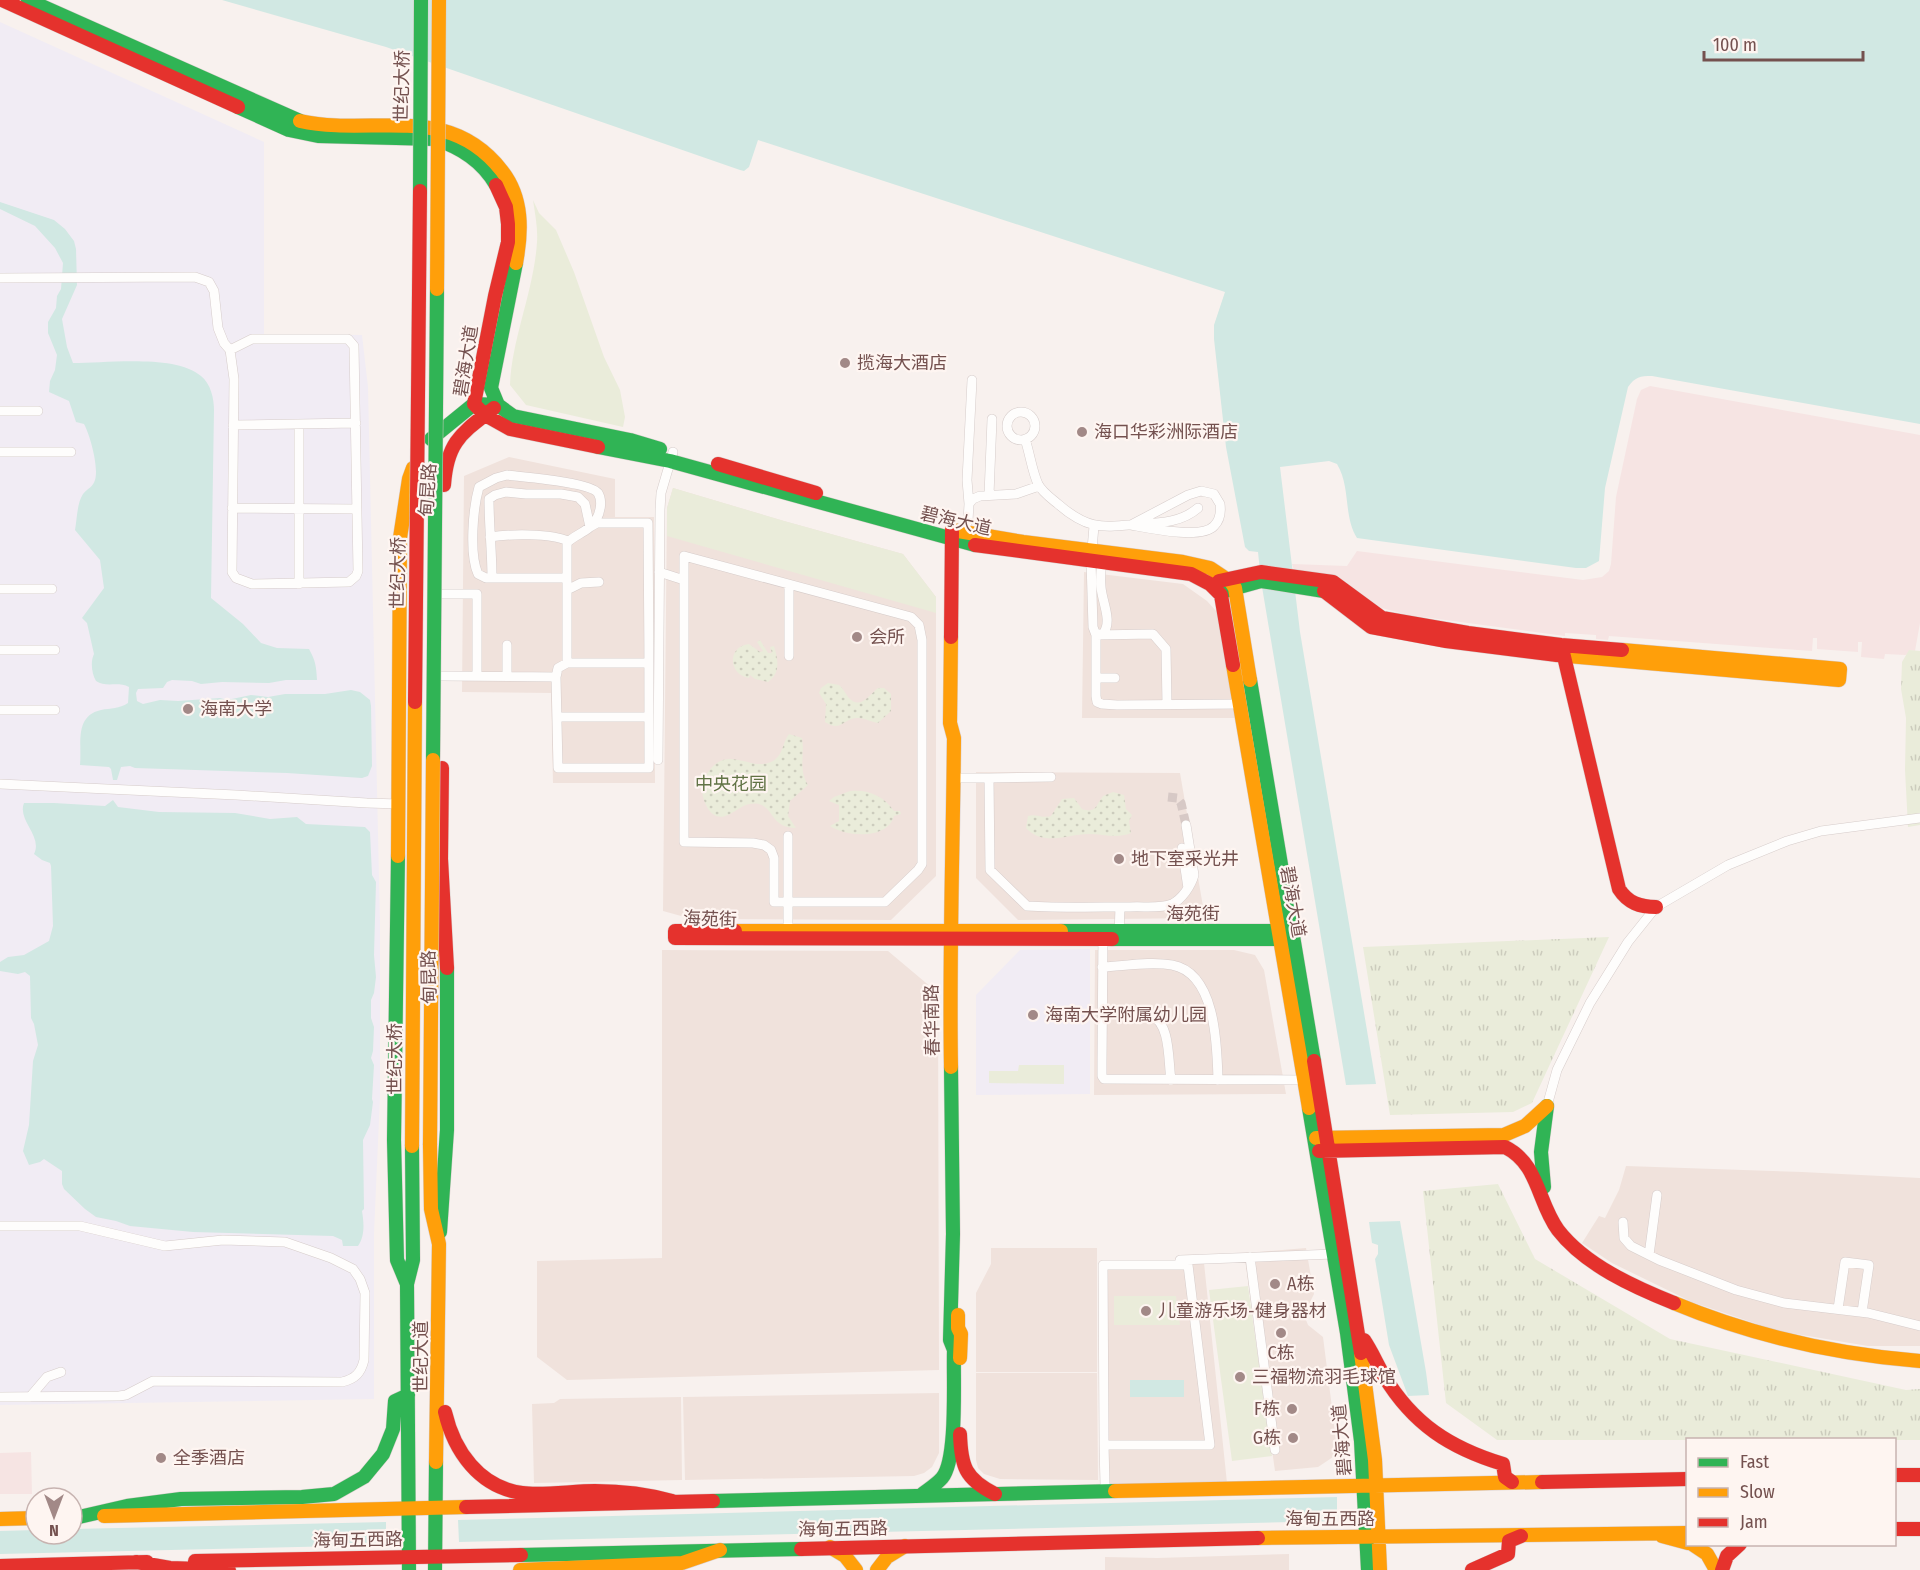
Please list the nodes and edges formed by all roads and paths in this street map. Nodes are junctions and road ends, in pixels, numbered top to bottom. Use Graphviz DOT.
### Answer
graph roads {
  1 [pos="2,0"];
  2 [pos="28,0"];
  3 [pos="422,0"];
  4 [pos="440,0"];
  5 [pos="0,278"];
  6 [pos="230,350"];
  7 [pos="972,380"];
  8 [pos="474,404"];
  9 [pos="498,405"];
  10 [pos="0,411"];
  11 [pos="38,411"];
  12 [pos="485,416"];
  13 [pos="992,419"];
  14 [pos="356,423"];
  15 [pos="233,425"];
  16 [pos="299,425"];
  17 [pos="1025,440"];
  18 [pos="0,452"];
  19 [pos="71,452"];
  20 [pos="672,457"];
  21 [pos="1039,486"];
  22 [pos="989,495"];
  23 [pos="969,504"];
  24 [pos="232,508"];
  25 [pos="299,508"];
  26 [pos="1198,508"];
  27 [pos="357,509"];
  28 [pos="1094,525"];
  29 [pos="1131,525"];
  30 [pos="590,527"];
  31 [pos="956,536"];
  32 [pos="490,537"];
  33 [pos="400,538"];
  34 [pos="443,538"];
  35 [pos="568,541"];
  36 [pos="1097,556"];
  37 [pos="659,572"];
  38 [pos="492,578"];
  39 [pos="567,578"];
  40 [pos="684,580"];
  41 [pos="599,582"];
  42 [pos="299,584"];
  43 [pos="1231,584"];
  44 [pos="789,585"];
  45 [pos="1214,588"];
  46 [pos="0,589"];
  47 [pos="52,589"];
  48 [pos="567,590"];
  49 [pos="443,594"];
  50 [pos="1093,599"];
  51 [pos="1104,599"];
  52 [pos="1096,635"];
  53 [pos="507,645"];
  54 [pos="0,650"];
  55 [pos="55,650"];
  56 [pos="1565,650"];
  57 [pos="789,656"];
  58 [pos="567,663"];
  59 [pos="649,663"];
  60 [pos="442,676"];
  61 [pos="477,676"];
  62 [pos="507,676"];
  63 [pos="556,677"];
  64 [pos="1096,678"];
  65 [pos="1115,678"];
  66 [pos="1242,704"];
  67 [pos="1167,705"];
  68 [pos="0,710"];
  69 [pos="55,710"];
  70 [pos="558,717"];
  71 [pos="649,717"];
  72 [pos="658,760"];
  73 [pos="1051,777"];
  74 [pos="957,778"];
  75 [pos="989,778"];
  76 [pos="0,784"];
  77 [pos="442,792"];
  78 [pos="399,798"];
  79 [pos="1920,818"];
  80 [pos="1186,825"];
  81 [pos="788,836"];
  82 [pos="1182,848"];
  83 [pos="1188,888"];
  84 [pos="788,903"];
  85 [pos="1119,907"];
  86 [pos="1656,907"];
  87 [pos="788,935"];
  88 [pos="955,935"];
  89 [pos="1102,935"];
  90 [pos="1119,935"];
  91 [pos="1287,935"];
  92 [pos="1102,967"];
  93 [pos="1102,1014"];
  94 [pos="1171,1080"];
  95 [pos="1218,1080"];
  96 [pos="1305,1080"];
  97 [pos="1547,1106"];
  98 [pos="1322,1144"];
  99 [pos="430,1145"];
  100 [pos="412,1146"];
  101 [pos="1657,1195"];
  102 [pos="1623,1222"];
  103 [pos="0,1229"];
  104 [pos="439,1244"];
  105 [pos="1334,1254"];
  106 [pos="1649,1255"];
  107 [pos="1251,1257"];
  108 [pos="1107,1263"];
  109 [pos="407,1284"];
  110 [pos="1838,1309"];
  111 [pos="1862,1312"];
  112 [pos="1108,1322"];
  113 [pos="1920,1326"];
  114 [pos="1359,1334"];
  115 [pos="1920,1355"];
  116 [pos="1920,1361"];
  117 [pos="61,1372"];
  118 [pos="0,1391"];
  119 [pos="32,1394"];
  120 [pos="408,1395"];
  121 [pos="0,1397"];
  122 [pos="439,1402"];
  123 [pos="1104,1445"];
  124 [pos="1275,1450"];
  125 [pos="1896,1475"];
  126 [pos="1920,1475"];
  127 [pos="1686,1479"];
  128 [pos="1512,1482"];
  129 [pos="1370,1485"];
  130 [pos="1105,1492"];
  131 [pos="995,1494"];
  132 [pos="920,1496"];
  133 [pos="672,1501"];
  134 [pos="409,1508"];
  135 [pos="437,1508"];
  136 [pos="84,1515"];
  137 [pos="84,1517"];
  138 [pos="24,1518"];
  139 [pos="0,1519"];
  140 [pos="1896,1529"];
  141 [pos="1920,1529"];
  142 [pos="1652,1533"];
  143 [pos="1686,1533"];
  144 [pos="1522,1536"];
  145 [pos="1373,1538"];
  146 [pos="1686,1542"];
  147 [pos="905,1546"];
  148 [pos="1694,1546"];
  149 [pos="1739,1546"];
  150 [pos="830,1547"];
  151 [pos="720,1550"];
  152 [pos="136,1562"];
  153 [pos="409,1564"];
  154 [pos="436,1564"];
  155 [pos="0,1567"];
  156 [pos="229,1570"];
  157 [pos="520,1570"];
  158 [pos="856,1570"];
  159 [pos="877,1570"];
  160 [pos="1368,1570"];
  161 [pos="1380,1570"];
  162 [pos="1472,1570"];
  163 [pos="1716,1570"];
  164 [pos="1722,1570"];
  1 -- 8 [label="main road, 碧海大道"];
  2 -- 9 [label="main road, 碧海大道"];
  3 -- 100 [label="main road, 世纪大桥, bridge"];
  4 -- 99 [label="main road, 世纪大桥, bridge"];
  5 -- 6 [label="street"];
  6 -- 14 [label="street"];
  6 -- 15 [label="street"];
  7 -- 23 [label="street"];
  8 -- 9 [label="main road"];
  8 -- 12 [label="main road, 碧海大道"];
  8 -- 33 [label="main road, 甸昆路"];
  9 -- 12 [label="main road, 甸昆路"];
  9 -- 20 [label="main road, 碧海大道"];
  10 -- 11 [label="street"];
  12 -- 20 [label="main road, 碧海大道"];
  12 -- 34 [label="main road, 甸昆路"];
  13 -- 22 [label="street"];
  14 -- 16 [label="street"];
  14 -- 27 [label="street"];
  15 -- 16 [label="street"];
  15 -- 24 [label="street"];
  16 -- 25 [label="street"];
  17 -- 21 [label="street"];
  18 -- 19 [label="street"];
  20 -- 31 [label="main road, 碧海大道"];
  20 -- 37 [label="street"];
  21 -- 22 [label="street"];
  21 -- 28 [label="street"];
  22 -- 23 [label="street"];
  23 -- 31 [label="street"];
  24 -- 25 [label="street"];
  24 -- 42 [label="street"];
  25 -- 27 [label="street"];
  25 -- 42 [label="street"];
  26 -- 29 [label="street"];
  27 -- 42 [label="street"];
  28 -- 29 [label="street"];
  28 -- 36 [label="street"];
  29 -- 29 [label="street"];
  30 -- 32 [label="street"];
  30 -- 35 [label="street"];
  30 -- 38 [label="street"];
  30 -- 59 [label="street"];
  31 -- 36 [label="main road, 碧海大道"];
  31 -- 74 [label="main road, 春华南路"];
  32 -- 35 [label="street"];
  32 -- 38 [label="street"];
  33 -- 34 [label="main road"];
  33 -- 78 [label="main road, 甸昆路"];
  34 -- 49 [label="main road, 甸昆路"];
  35 -- 39 [label="street"];
  36 -- 43 [label="main road, 碧海大道"];
  36 -- 45 [label="main road, 碧海大道"];
  36 -- 50 [label="street"];
  36 -- 51 [label="street"];
  37 -- 40 [label="street"];
  37 -- 72 [label="street"];
  38 -- 39 [label="street"];
  39 -- 48 [label="street"];
  40 -- 44 [label="street"];
  40 -- 84 [label="street"];
  41 -- 48 [label="street"];
  43 -- 45 [label="main road"];
  43 -- 56 [label="main road"];
  43 -- 91 [label="main road, 碧海大道"];
  44 -- 57 [label="street"];
  44 -- 84 [label="street"];
  45 -- 66 [label="main road, 碧海大道"];
  46 -- 47 [label="street"];
  48 -- 58 [label="street"];
  49 -- 60 [label="main road, 甸昆路"];
  49 -- 61 [label="street"];
  50 -- 51 [label="street"];
  50 -- 52 [label="street"];
  51 -- 52 [label="street"];
  52 -- 64 [label="street"];
  52 -- 67 [label="street"];
  53 -- 62 [label="street"];
  54 -- 55 [label="street"];
  56 -- 56 [label="main road"];
  56 -- 86 [label="main road"];
  58 -- 59 [label="street"];
  58 -- 63 [label="street"];
  59 -- 71 [label="street"];
  60 -- 61 [label="street"];
  60 -- 77 [label="main road, 甸昆路"];
  61 -- 62 [label="street"];
  62 -- 63 [label="street"];
  63 -- 70 [label="street"];
  64 -- 65 [label="street"];
  64 -- 67 [label="street"];
  66 -- 67 [label="street"];
  66 -- 91 [label="main road, 碧海大道"];
  68 -- 69 [label="street"];
  70 -- 71 [label="street"];
  70 -- 71 [label="street"];
  73 -- 75 [label="street"];
  74 -- 75 [label="street"];
  74 -- 88 [label="main road, 春华南路"];
  75 -- 85 [label="street"];
  76 -- 78 [label="street"];
  77 -- 78 [label="main road"];
  77 -- 104 [label="main road, 甸昆路"];
  78 -- 109 [label="main road, 甸昆路"];
  79 -- 86 [label="street"];
  80 -- 83 [label="street"];
  81 -- 84 [label="street"];
  82 -- 83 [label="street"];
  83 -- 85 [label="street"];
  84 -- 87 [label="street"];
  85 -- 90 [label="street"];
  86 -- 97 [label="street"];
  87 -- 87 [label="main road, 海苑街"];
  87 -- 88 [label="main road, 海苑街"];
  88 -- 89 [label="main road, 海苑街"];
  88 -- 131 [label="main road, 春华南路"];
  88 -- 132 [label="main road, 春华南路"];
  89 -- 90 [label="main road, 海苑街"];
  89 -- 92 [label="street"];
  90 -- 91 [label="main road, 海苑街"];
  91 -- 96 [label="main road, 碧海大道"];
  91 -- 98 [label="main road, 碧海大道"];
  92 -- 93 [label="street"];
  92 -- 95 [label="street"];
  93 -- 94 [label="street"];
  93 -- 94 [label="street"];
  94 -- 95 [label="street"];
  95 -- 96 [label="street"];
  96 -- 98 [label="main road, 碧海大道"];
  97 -- 98 [label="main road"];
  97 -- 115 [label="main road"];
  98 -- 105 [label="main road, 碧海大道"];
  98 -- 114 [label="main road, 碧海大道"];
  98 -- 116 [label="main road"];
  99 -- 104 [label="main road, 世纪大道"];
  100 -- 109 [label="main road, 世纪大道"];
  101 -- 106 [label="street"];
  102 -- 106 [label="street"];
  103 -- 119 [label="street"];
  104 -- 122 [label="main road, 世纪大道"];
  105 -- 107 [label="street"];
  105 -- 129 [label="main road, 碧海大道"];
  106 -- 110 [label="street"];
  107 -- 108 [label="street"];
  107 -- 124 [label="street"];
  108 -- 112 [label="street"];
  108 -- 123 [label="street"];
  108 -- 123 [label="street"];
  109 -- 120 [label="main road, 世纪大道"];
  110 -- 111 [label="street"];
  110 -- 111 [label="street"];
  111 -- 113 [label="street"];
  114 -- 128 [label="main road"];
  114 -- 129 [label="main road, 碧海大道"];
  117 -- 119 [label="street"];
  118 -- 119 [label="street"];
  119 -- 121 [label="street"];
  120 -- 134 [label="main road, 世纪大道"];
  120 -- 136 [label="main road"];
  122 -- 133 [label="main road"];
  122 -- 135 [label="main road, 世纪大道"];
  123 -- 130 [label="street"];
  125 -- 126 [label="main road"];
  127 -- 128 [label="main road, 海甸五西路"];
  128 -- 129 [label="main road, 海甸五西路"];
  129 -- 130 [label="main road, 海甸五西路"];
  129 -- 145 [label="main road, 碧海大道"];
  130 -- 131 [label="main road, 海甸五西路"];
  131 -- 132 [label="main road, 海甸五西路"];
  132 -- 133 [label="main road, 海甸五西路"];
  133 -- 135 [label="main road, 海甸五西路"];
  134 -- 135 [label="main road, 海甸五西路"];
  134 -- 137 [label="main road, 海甸五西路"];
  134 -- 153 [label="main road, 世纪大道"];
  135 -- 154 [label="main road, 世纪大道"];
  138 -- 139 [label="main road"];
  140 -- 141 [label="main road"];
  142 -- 143 [label="main road, 海甸五西路"];
  142 -- 144 [label="main road, 海甸五西路"];
  142 -- 146 [label="main road"];
  144 -- 145 [label="main road, 海甸五西路"];
  144 -- 162 [label="main road"];
  145 -- 147 [label="main road, 海甸五西路"];
  145 -- 160 [label="main road, 碧海大道"];
  145 -- 161 [label="main road, 碧海大道"];
  147 -- 150 [label="main road, 海甸五西路"];
  147 -- 159 [label="main road"];
  148 -- 163 [label="main road"];
  149 -- 164 [label="main road"];
  150 -- 151 [label="main road, 海甸五西路"];
  150 -- 158 [label="main road"];
  151 -- 154 [label="main road, 海甸五西路"];
  151 -- 157 [label="main road"];
  152 -- 153 [label="main road, 海甸五西路"];
  152 -- 155 [label="main road, 海甸五西路"];
  152 -- 156 [label="main road"];
  153 -- 154 [label="main road, 海甸五西路"];
}
